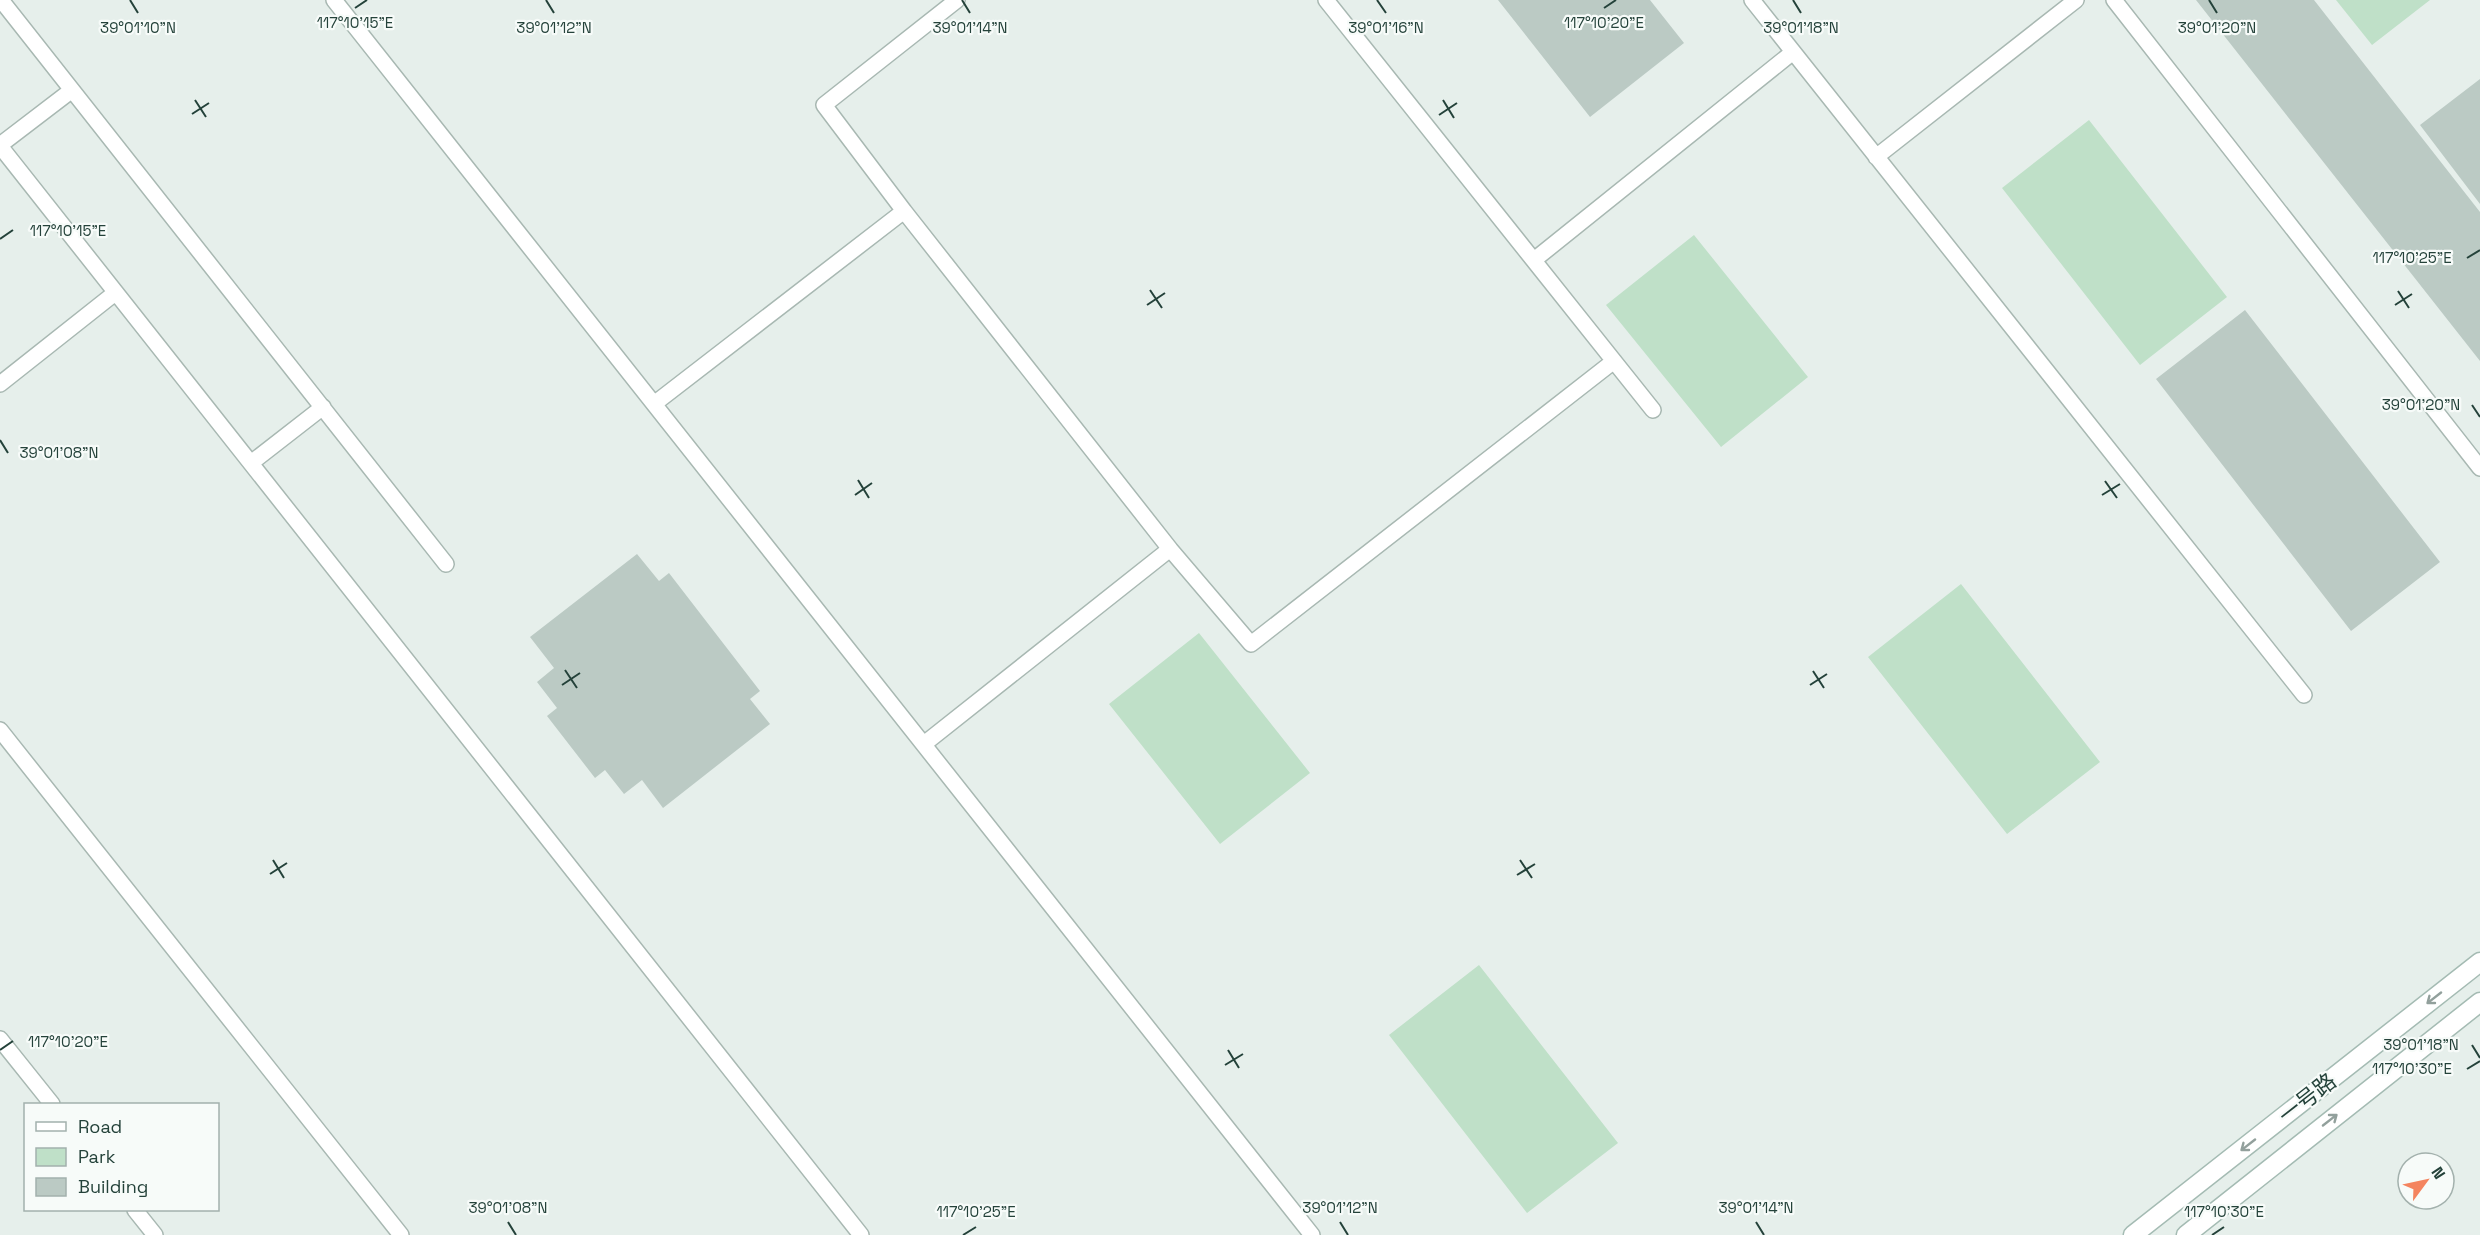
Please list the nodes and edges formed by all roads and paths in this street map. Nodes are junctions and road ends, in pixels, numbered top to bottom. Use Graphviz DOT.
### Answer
graph roads {
  1 [pos="1,0"];
  2 [pos="334,0"];
  3 [pos="957,0"];
  4 [pos="1326,0"];
  5 [pos="1752,0"];
  6 [pos="2076,0"];
  7 [pos="2114,0"];
  8 [pos="1793,52"];
  9 [pos="72,90"];
  10 [pos="0,145"];
  11 [pos="1876,157"];
  12 [pos="904,211"];
  13 [pos="1534,260"];
  14 [pos="115,292"];
  15 [pos="1614,361"];
  16 [pos="0,384"];
  17 [pos="654,404"];
  18 [pos="323,407"];
  19 [pos="1653,410"];
  20 [pos="251,463"];
  21 [pos="2480,468"];
  22 [pos="1170,549"];
  23 [pos="447,564"];
  24 [pos="2304,695"];
  25 [pos="0,730"];
  26 [pos="924,744"];
  27 [pos="2480,962"];
  28 [pos="2480,1002"];
  29 [pos="0,1040"];
  30 [pos="50,1103"];
  31 [pos="137,1211"];
  32 [pos="2143,1232"];
  33 [pos="155,1235"];
  34 [pos="401,1235"];
  35 [pos="861,1235"];
  36 [pos="1312,1235"];
  37 [pos="2186,1235"];
  1 -- 9 [label="lane"];
  2 -- 17 [label="lane"];
  3 -- 12 [label="lane"];
  4 -- 13 [label="lane"];
  5 -- 8 [label="lane"];
  6 -- 11 [label="lane"];
  7 -- 21 [label="lane"];
  8 -- 11 [label="lane"];
  8 -- 13 [label="lane"];
  9 -- 10 [label="lane"];
  9 -- 18 [label="lane"];
  10 -- 14 [label="lane"];
  11 -- 24 [label="lane"];
  12 -- 17 [label="lane"];
  12 -- 22 [label="lane"];
  13 -- 15 [label="lane"];
  14 -- 16 [label="lane"];
  14 -- 20 [label="lane"];
  15 -- 19 [label="lane"];
  15 -- 22 [label="lane"];
  17 -- 26 [label="lane"];
  18 -- 20 [label="lane"];
  18 -- 23 [label="lane"];
  20 -- 35 [label="lane"];
  22 -- 26 [label="lane"];
  25 -- 34 [label="lane"];
  26 -- 36 [label="lane"];
  27 -- 32 [label="street, 一号路, one-way"];
  37 -- 28 [label="street, 一号路, one-way"];
  29 -- 30 [label="lane"];
  31 -- 33 [label="lane"];
}
